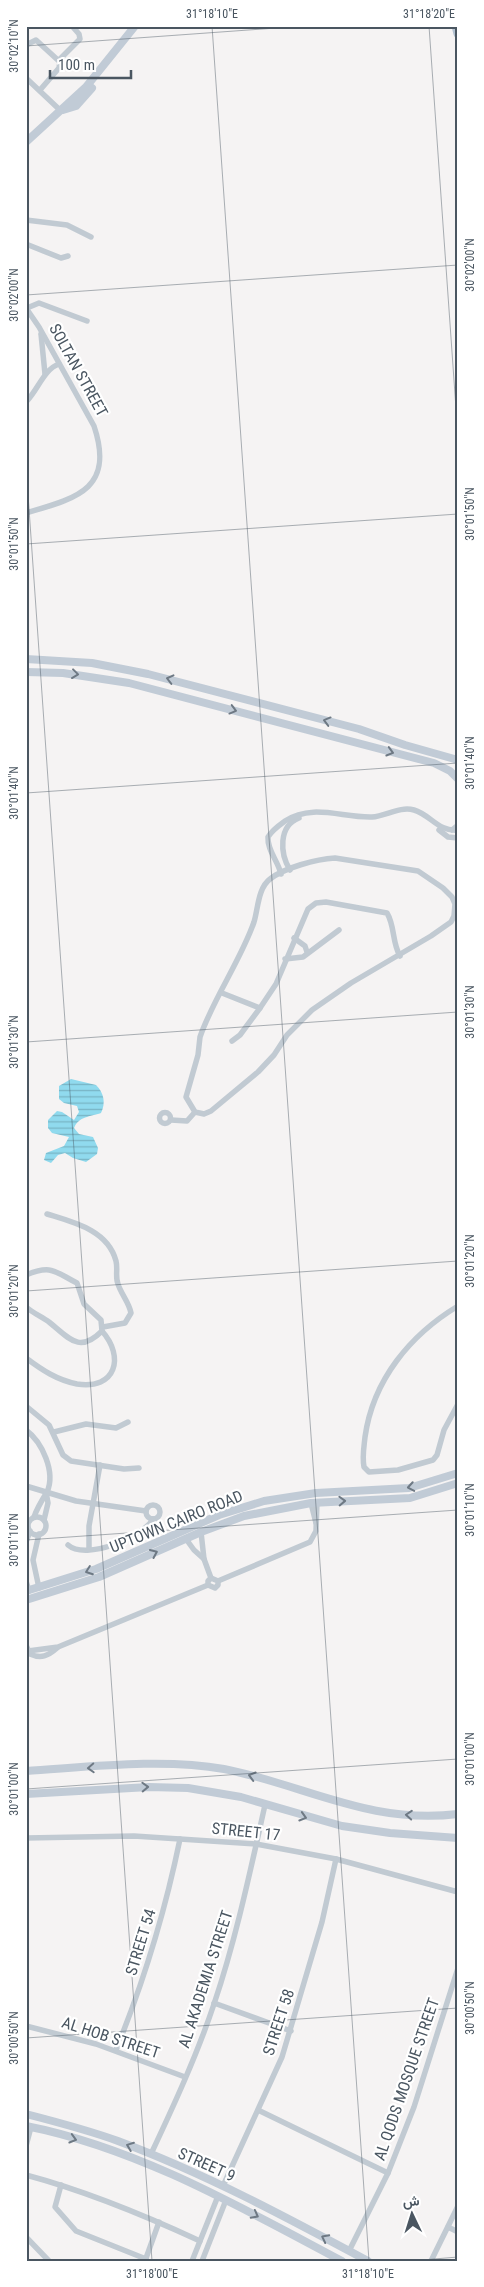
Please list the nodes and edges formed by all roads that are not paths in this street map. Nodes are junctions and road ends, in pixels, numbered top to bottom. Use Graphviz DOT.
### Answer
graph roads {
  1 [pos="72,26"];
  2 [pos="456,26"];
  3 [pos="135,27"];
  4 [pos="458,34"];
  5 [pos="26,45"];
  6 [pos="59,60"];
  7 [pos="26,78"];
  8 [pos="40,90"];
  9 [pos="61,110"];
  10 [pos="26,142"];
  11 [pos="26,220"];
  12 [pos="92,236"];
  13 [pos="26,244"];
  14 [pos="68,256"];
  15 [pos="27,308"];
  16 [pos="87,321"];
  17 [pos="39,327"];
  18 [pos="59,364"];
  19 [pos="45,376"];
  20 [pos="26,402"];
  21 [pos="26,513"];
  22 [pos="26,659"];
  23 [pos="26,672"];
  24 [pos="288,710"];
  25 [pos="284,723"];
  26 [pos="367,732"];
  27 [pos="363,743"];
  28 [pos="458,760"];
  29 [pos="458,779"];
  30 [pos="458,825"];
  31 [pos="273,830"];
  32 [pos="455,830"];
  33 [pos="285,834"];
  34 [pos="456,838"];
  35 [pos="283,851"];
  36 [pos="273,854"];
  37 [pos="290,870"];
  38 [pos="280,874"];
  39 [pos="339,930"];
  40 [pos="294,938"];
  41 [pos="307,952"];
  42 [pos="400,956"];
  43 [pos="285,959"];
  44 [pos="222,993"];
  45 [pos="260,1008"];
  46 [pos="232,1041"];
  47 [pos="195,1112"];
  48 [pos="171,1120"];
  49 [pos="47,1214"];
  50 [pos="26,1275"];
  51 [pos="458,1306"];
  52 [pos="28,1309"];
  53 [pos="103,1329"];
  54 [pos="26,1358"];
  55 [pos="458,1404"];
  56 [pos="26,1406"];
  57 [pos="128,1422"];
  58 [pos="26,1430"];
  59 [pos="54,1432"];
  60 [pos="100,1465"];
  61 [pos="139,1468"];
  62 [pos="458,1473"];
  63 [pos="458,1478"];
  64 [pos="458,1483"];
  65 [pos="26,1486"];
  66 [pos="369,1491"];
  67 [pos="46,1492"];
  68 [pos="428,1494"];
  69 [pos="369,1500"];
  70 [pos="314,1502"];
  71 [pos="92,1504"];
  72 [pos="146,1511"];
  73 [pos="219,1515"];
  74 [pos="34,1517"];
  75 [pos="153,1519"];
  76 [pos="44,1520"];
  77 [pos="30,1531"];
  78 [pos="201,1532"];
  79 [pos="39,1534"];
  80 [pos="186,1539"];
  81 [pos="26,1542"];
  82 [pos="68,1545"];
  83 [pos="89,1549"];
  84 [pos="204,1560"];
  85 [pos="211,1578"];
  86 [pos="26,1581"];
  87 [pos="218,1581"];
  88 [pos="208,1586"];
  89 [pos="39,1588"];
  90 [pos="27,1593"];
  91 [pos="26,1600"];
  92 [pos="27,1648"];
  93 [pos="26,1771"];
  94 [pos="26,1794"];
  95 [pos="265,1805"];
  96 [pos="458,1814"];
  97 [pos="26,1838"];
  98 [pos="458,1838"];
  99 [pos="180,1839"];
  100 [pos="256,1844"];
  101 [pos="336,1859"];
  102 [pos="458,1886"];
  103 [pos="454,1891"];
  104 [pos="458,1968"];
  105 [pos="214,2004"];
  106 [pos="26,2026"];
  107 [pos="291,2031"];
  108 [pos="116,2050"];
  109 [pos="185,2078"];
  110 [pos="260,2111"];
  111 [pos="26,2114"];
  112 [pos="28,2126"];
  113 [pos="26,2146"];
  114 [pos="151,2154"];
  115 [pos="388,2173"];
  116 [pos="26,2175"];
  117 [pos="61,2185"];
  118 [pos="223,2186"];
  119 [pos="218,2196"];
  120 [pos="226,2200"];
  121 [pos="458,2206"];
  122 [pos="160,2222"];
  123 [pos="448,2227"];
  124 [pos="458,2232"];
  125 [pos="26,2237"];
  126 [pos="200,2241"];
  127 [pos="349,2251"];
  128 [pos="47,2260"];
  129 [pos="145,2260"];
  130 [pos="192,2261"];
  131 [pos="202,2261"];
  132 [pos="342,2261"];
  133 [pos="368,2261"];
  134 [pos="431,2261"];
  1 -- 6 [label="street"];
  2 -- 4 [label="main road"];
  3 -- 9 [label="street"];
  5 -- 6 [label="street"];
  6 -- 8 [label="street"];
  7 -- 8 [label="street"];
  8 -- 9 [label="street"];
  9 -- 10 [label="street"];
  11 -- 12 [label="street"];
  13 -- 14 [label="street"];
  15 -- 16 [label="street"];
  15 -- 17 [label="street, SOLTAN STREET"];
  17 -- 18 [label="street, SOLTAN STREET"];
  17 -- 19 [label="street"];
  18 -- 19 [label="street"];
  18 -- 21 [label="street, SOLTAN STREET"];
  19 -- 20 [label="street"];
  24 -- 22 [label="street, one-way"];
  23 -- 25 [label="street, one-way"];
  24 -- 25 [label="street"];
  26 -- 24 [label="street, one-way"];
  25 -- 27 [label="street"];
  26 -- 27 [label="street"];
  26 -- 28 [label="street"];
  27 -- 29 [label="street, one-way"];
  30 -- 32 [label="street"];
  31 -- 32 [label="street"];
  31 -- 33 [label="street"];
  31 -- 36 [label="street"];
  32 -- 34 [label="street"];
  33 -- 34 [label="street"];
  33 -- 35 [label="street"];
  35 -- 36 [label="street"];
  35 -- 37 [label="street"];
  36 -- 38 [label="street"];
  37 -- 38 [label="street"];
  37 -- 42 [label="street"];
  38 -- 44 [label="street"];
  39 -- 41 [label="street"];
  40 -- 41 [label="street"];
  40 -- 42 [label="street"];
  40 -- 43 [label="street"];
  41 -- 43 [label="street"];
  42 -- 47 [label="street"];
  43 -- 45 [label="street"];
  44 -- 45 [label="street"];
  44 -- 47 [label="street"];
  45 -- 46 [label="street"];
  47 -- 48 [label="street"];
  49 -- 53 [label="street"];
  50 -- 53 [label="street"];
  51 -- 55 [label="street"];
  52 -- 53 [label="street"];
  53 -- 54 [label="street"];
  56 -- 59 [label="street"];
  57 -- 59 [label="street"];
  58 -- 67 [label="street"];
  59 -- 60 [label="street"];
  60 -- 61 [label="street"];
  60 -- 71 [label="street"];
  62 -- 66 [label="street, UPTOWN CAIRO ROAD, one-way"];
  63 -- 68 [label="street"];
  64 -- 68 [label="street, UPTOWN CAIRO ROAD"];
  65 -- 67 [label="street"];
  66 -- 69 [label="street"];
  66 -- 73 [label="street, UPTOWN CAIRO ROAD"];
  67 -- 71 [label="street"];
  67 -- 74 [label="street"];
  67 -- 76 [label="street"];
  68 -- 69 [label="street, UPTOWN CAIRO ROAD"];
  70 -- 69 [label="street, UPTOWN CAIRO ROAD, one-way"];
  70 -- 78 [label="street, UPTOWN CAIRO ROAD"];
  70 -- 87 [label="street"];
  71 -- 72 [label="street"];
  71 -- 83 [label="street"];
  72 -- 75 [label="street"];
  72 -- 75 [label="street"];
  73 -- 80 [label="street"];
  73 -- 89 [label="street, UPTOWN CAIRO ROAD, one-way"];
  74 -- 76 [label="street"];
  74 -- 77 [label="street"];
  75 -- 83 [label="street"];
  76 -- 79 [label="street"];
  77 -- 79 [label="street"];
  77 -- 81 [label="street"];
  78 -- 80 [label="street, UPTOWN CAIRO ROAD"];
  78 -- 84 [label="street"];
  79 -- 89 [label="street"];
  80 -- 84 [label="street"];
  91 -- 80 [label="street, UPTOWN CAIRO ROAD, one-way"];
  82 -- 83 [label="street"];
  84 -- 85 [label="street"];
  85 -- 87 [label="street"];
  85 -- 88 [label="street"];
  86 -- 90 [label="street"];
  87 -- 88 [label="street"];
  88 -- 92 [label="street"];
  89 -- 90 [label="street, UPTOWN CAIRO ROAD"];
  96 -- 93 [label="street, one-way"];
  94 -- 95 [label="street, one-way"];
  95 -- 98 [label="street, one-way"];
  95 -- 100 [label="street, AL AKADEMIA STREET"];
  97 -- 99 [label="street, STREET 17"];
  99 -- 100 [label="street, STREET 17"];
  99 -- 108 [label="street, STREET 54"];
  100 -- 101 [label="street, STREET 17"];
  100 -- 105 [label="street, AL AKADEMIA STREET"];
  101 -- 103 [label="street, STREET 17"];
  101 -- 107 [label="street, STREET 58"];
  102 -- 103 [label="street"];
  104 -- 115 [label="street, AL QODS MOSQUE STREET"];
  105 -- 107 [label="street"];
  105 -- 109 [label="street, AL AKADEMIA STREET"];
  106 -- 108 [label="street, AL HOB STREET"];
  107 -- 110 [label="street, STREET 58"];
  108 -- 109 [label="street, AL HOB STREET"];
  109 -- 114 [label="street, AL AKADEMIA STREET"];
  110 -- 115 [label="street"];
  110 -- 118 [label="street, STREET 58"];
  114 -- 111 [label="street, STREET 9, one-way"];
  112 -- 113 [label="street"];
  112 -- 119 [label="street, STREET 9, one-way"];
  114 -- 118 [label="street, STREET 9"];
  115 -- 127 [label="street, AL QODS MOSQUE STREET"];
  116 -- 117 [label="street"];
  117 -- 122 [label="street"];
  117 -- 129 [label="street"];
  127 -- 118 [label="street, STREET 9, one-way"];
  119 -- 120 [label="street, STREET 9"];
  119 -- 126 [label="street"];
  120 -- 131 [label="street"];
  120 -- 132 [label="street, STREET 9, one-way"];
  121 -- 123 [label="street"];
  122 -- 126 [label="street"];
  122 -- 129 [label="street"];
  123 -- 124 [label="street"];
  123 -- 134 [label="street"];
  125 -- 128 [label="street"];
  126 -- 130 [label="street"];
  127 -- 133 [label="street, STREET 9"];
}
